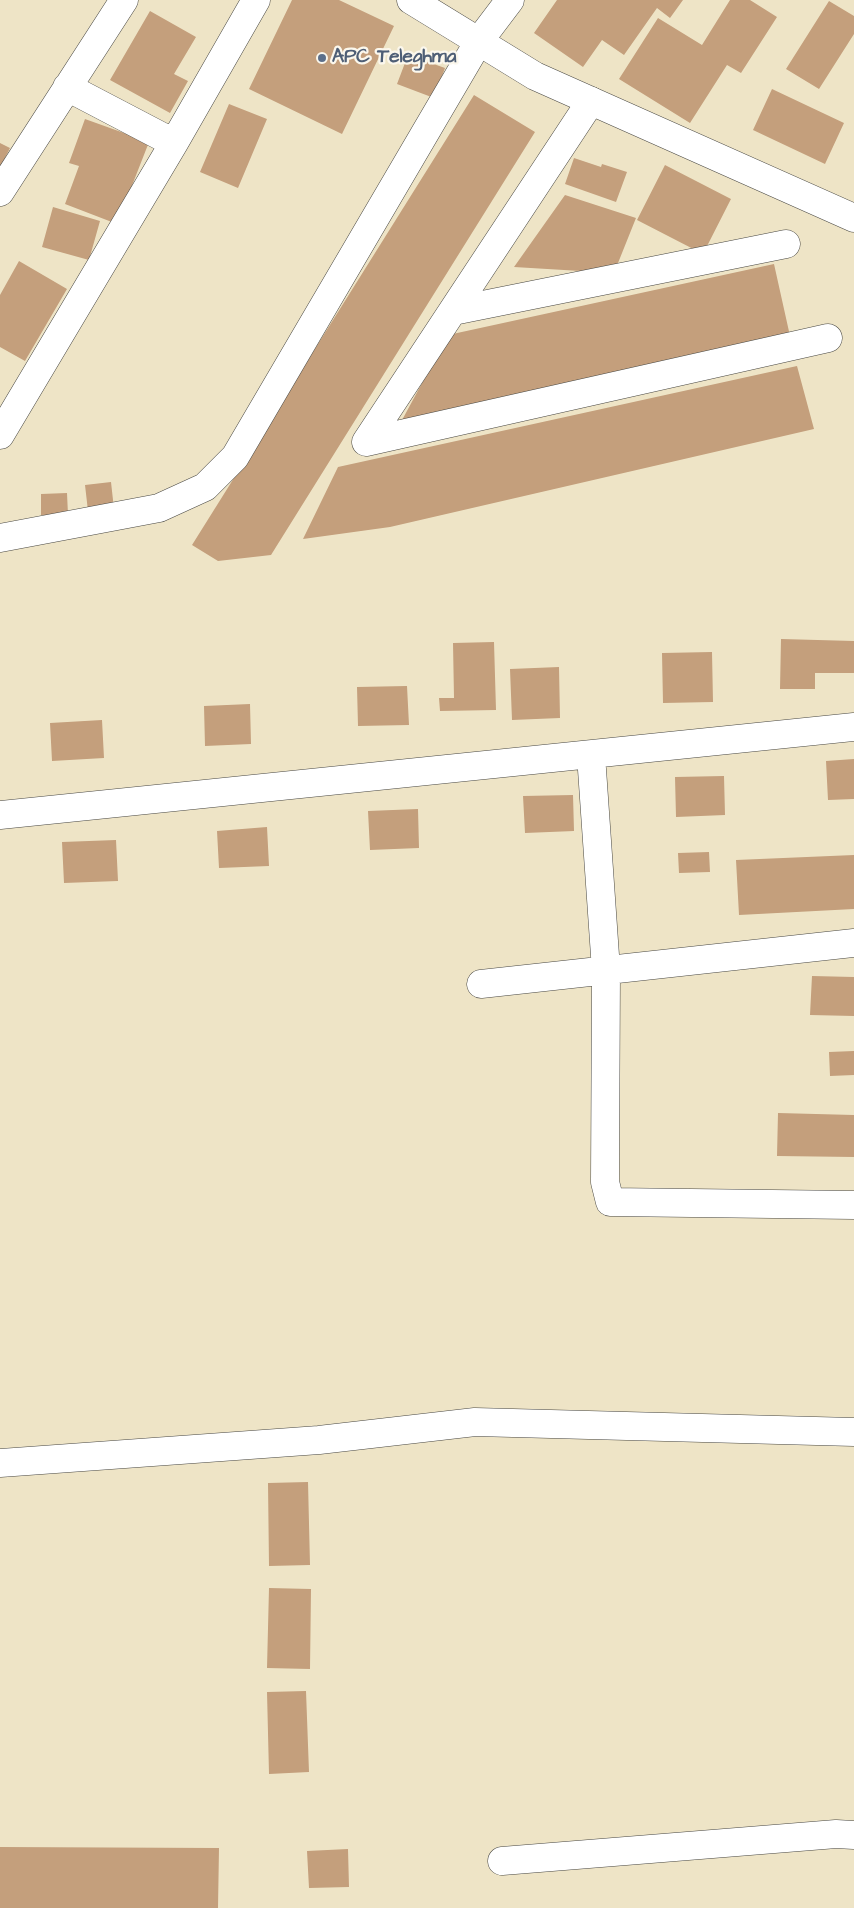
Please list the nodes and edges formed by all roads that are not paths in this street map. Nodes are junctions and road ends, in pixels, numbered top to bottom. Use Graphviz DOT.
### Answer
graph roads {
  1 [pos="124,0"];
  2 [pos="256,0"];
  3 [pos="411,0"];
  4 [pos="510,0"];
  5 [pos="478,42"];
  6 [pos="68,87"];
  7 [pos="591,101"];
  8 [pos="174,143"];
  9 [pos="0,192"];
  10 [pos="854,218"];
  11 [pos="786,244"];
  12 [pos="452,311"];
  13 [pos="828,338"];
  14 [pos="0,435"];
  15 [pos="0,538"];
  16 [pos="854,728"];
  17 [pos="591,755"];
  18 [pos="0,815"];
  19 [pos="854,943"];
  20 [pos="606,970"];
  21 [pos="482,984"];
  22 [pos="854,1205"];
  23 [pos="854,1432"];
  24 [pos="0,1463"];
  25 [pos="854,1835"];
  26 [pos="502,1861"];
  1 -- 6 [label="street"];
  2 -- 8 [label="street"];
  3 -- 5 [label="street"];
  4 -- 5 [label="street"];
  5 -- 7 [label="street"];
  5 -- 15 [label="street"];
  6 -- 8 [label="street"];
  6 -- 9 [label="street"];
  7 -- 10 [label="street"];
  7 -- 12 [label="street"];
  8 -- 14 [label="street"];
  11 -- 12 [label="street"];
  12 -- 13 [label="street"];
  16 -- 17 [label="street"];
  17 -- 18 [label="street"];
  17 -- 20 [label="street"];
  19 -- 20 [label="street"];
  20 -- 21 [label="street"];
  20 -- 22 [label="street"];
  23 -- 24 [label="street"];
  25 -- 26 [label="street"];
}
